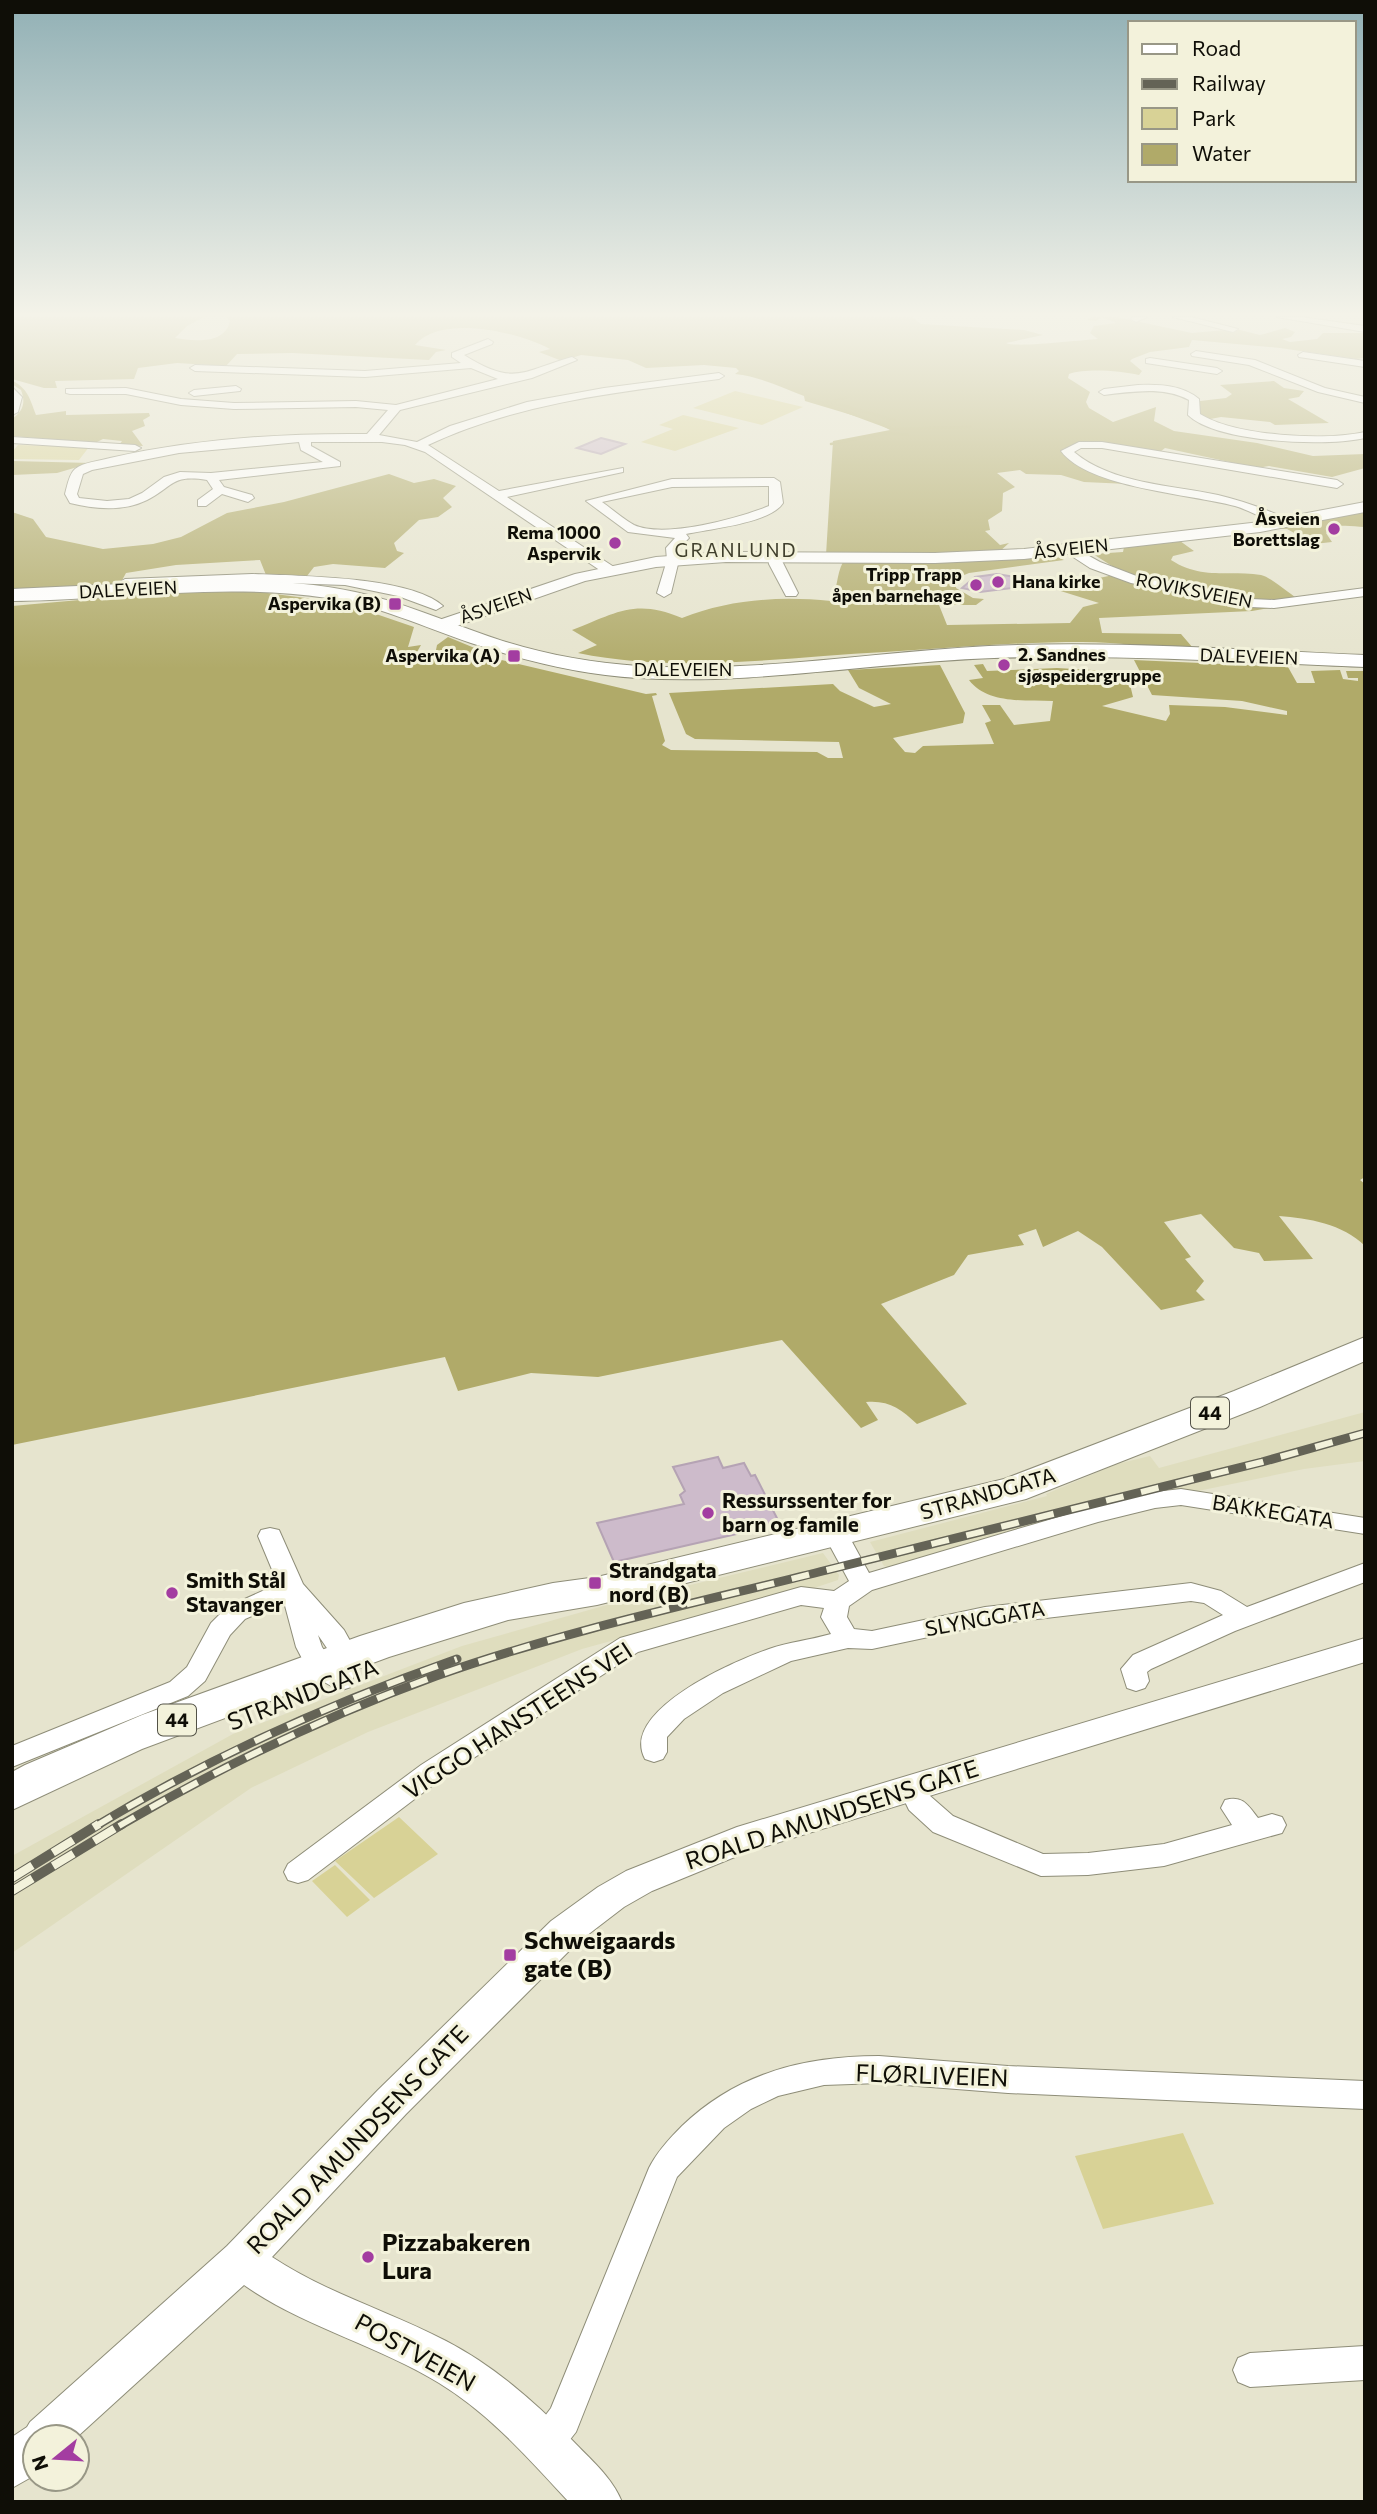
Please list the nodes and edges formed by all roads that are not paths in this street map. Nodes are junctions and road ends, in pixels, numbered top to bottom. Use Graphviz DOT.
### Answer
graph roads {
  1 [pos="373,434"];
  2 [pos="440,434"];
  3 [pos="1268,434"];
  4 [pos="1365,435"];
  5 [pos="305,438"];
  6 [pos="370,438"];
  7 [pos="12,440"];
  8 [pos="419,445"];
  9 [pos="180,448"];
  10 [pos="336,464"];
  11 [pos="281,470"];
  12 [pos="619,470"];
  13 [pos="211,477"];
  14 [pos="1337,484"];
  15 [pos="220,490"];
  16 [pos="497,495"];
  17 [pos="248,498"];
  18 [pos="202,503"];
  19 [pos="1365,507"];
  20 [pos="1285,523"];
  21 [pos="678,534"];
  22 [pos="1071,550"];
  23 [pos="774,557"];
  24 [pos="673,560"];
  25 [pos="609,570"];
  26 [pos="125,583"];
  27 [pos="337,587"];
  28 [pos="1365,592"];
  29 [pos="664,593"];
  30 [pos="791,593"];
  31 [pos="12,595"];
  32 [pos="436,606"];
  33 [pos="442,625"];
  34 [pos="1365,661"];
  35 [pos="1365,1348"];
  36 [pos="1365,1526"];
  37 [pos="836,1535"];
  38 [pos="270,1536"];
  39 [pos="1365,1572"];
  40 [pos="863,1584"];
  41 [pos="292,1588"];
  42 [pos="838,1601"];
  43 [pos="1243,1617"];
  44 [pos="846,1638"];
  45 [pos="1365,1650"];
  46 [pos="335,1668"];
  47 [pos="1136,1681"];
  48 [pos="654,1752"];
  49 [pos="12,1757"];
  50 [pos="912,1787"];
  51 [pos="12,1793"];
  52 [pos="12,1809"];
  53 [pos="1253,1821"];
  54 [pos="298,1872"];
  55 [pos="1365,2095"];
  56 [pos="242,2260"];
  57 [pos="1365,2363"];
  58 [pos="1250,2370"];
  59 [pos="62,2423"];
  60 [pos="545,2444"];
  61 [pos="600,2502"];
  1 -- 6 [label="street"];
  2 -- 8 [label="street"];
  3 -- 4 [label="street"];
  5 -- 6 [label="street"];
  5 -- 9 [label="street"];
  5 -- 10 [label="street"];
  6 -- 8 [label="street"];
  7 -- 9 [label="street"];
  8 -- 16 [label="street"];
  9 -- 13 [label="street"];
  10 -- 11 [label="street"];
  10 -- 11 [label="street"];
  11 -- 13 [label="street"];
  12 -- 16 [label="street"];
  13 -- 15 [label="street"];
  14 -- 20 [label="street"];
  15 -- 17 [label="street"];
  15 -- 18 [label="street"];
  16 -- 25 [label="street"];
  19 -- 20 [label="street, ÅSVEIEN"];
  20 -- 22 [label="street, ÅSVEIEN"];
  21 -- 21 [label="street"];
  21 -- 24 [label="street"];
  22 -- 23 [label="street, ÅSVEIEN"];
  22 -- 28 [label="street, ROVIKSVEIEN"];
  23 -- 24 [label="street, ÅSVEIEN"];
  23 -- 30 [label="street"];
  24 -- 25 [label="street, ÅSVEIEN"];
  24 -- 29 [label="street"];
  25 -- 33 [label="street, ÅSVEIEN"];
  26 -- 27 [label="street, DALEVEIEN"];
  27 -- 31 [label="main road, DALEVEIEN"];
  27 -- 32 [label="street, DALEVEIEN"];
  27 -- 33 [label="main road, DALEVEIEN"];
  33 -- 34 [label="main road, DALEVEIEN"];
  35 -- 37 [label="main road, STRANDGATA / 44"];
  36 -- 40 [label="street, BAKKEGATA"];
  37 -- 40 [label="street"];
  37 -- 46 [label="main road, STRANDGATA / 44"];
  38 -- 41 [label="street"];
  39 -- 43 [label="street"];
  40 -- 42 [label="street"];
  41 -- 46 [label="street"];
  41 -- 49 [label="street"];
  42 -- 44 [label="street"];
  42 -- 54 [label="street, VIGGO HANSTEENS VEI"];
  43 -- 44 [label="street, SLYNGGATA"];
  43 -- 47 [label="street"];
  44 -- 48 [label="street, SLYNGGATA"];
  45 -- 50 [label="street, ROALD AMUNDSENS GATE"];
  46 -- 51 [label="main road, STRANDGATA / 44"];
  46 -- 52 [label="main road, STRANDGATA / 44"];
  50 -- 53 [label="street"];
  50 -- 56 [label="street, ROALD AMUNDSENS GATE"];
  55 -- 60 [label="street, FLØRLIVEIEN"];
  56 -- 59 [label="street, ROALD AMUNDSENS GATE"];
  56 -- 60 [label="street, POSTVEIEN"];
  57 -- 58 [label="street"];
  60 -- 61 [label="street, POSTVEIEN"];
}
